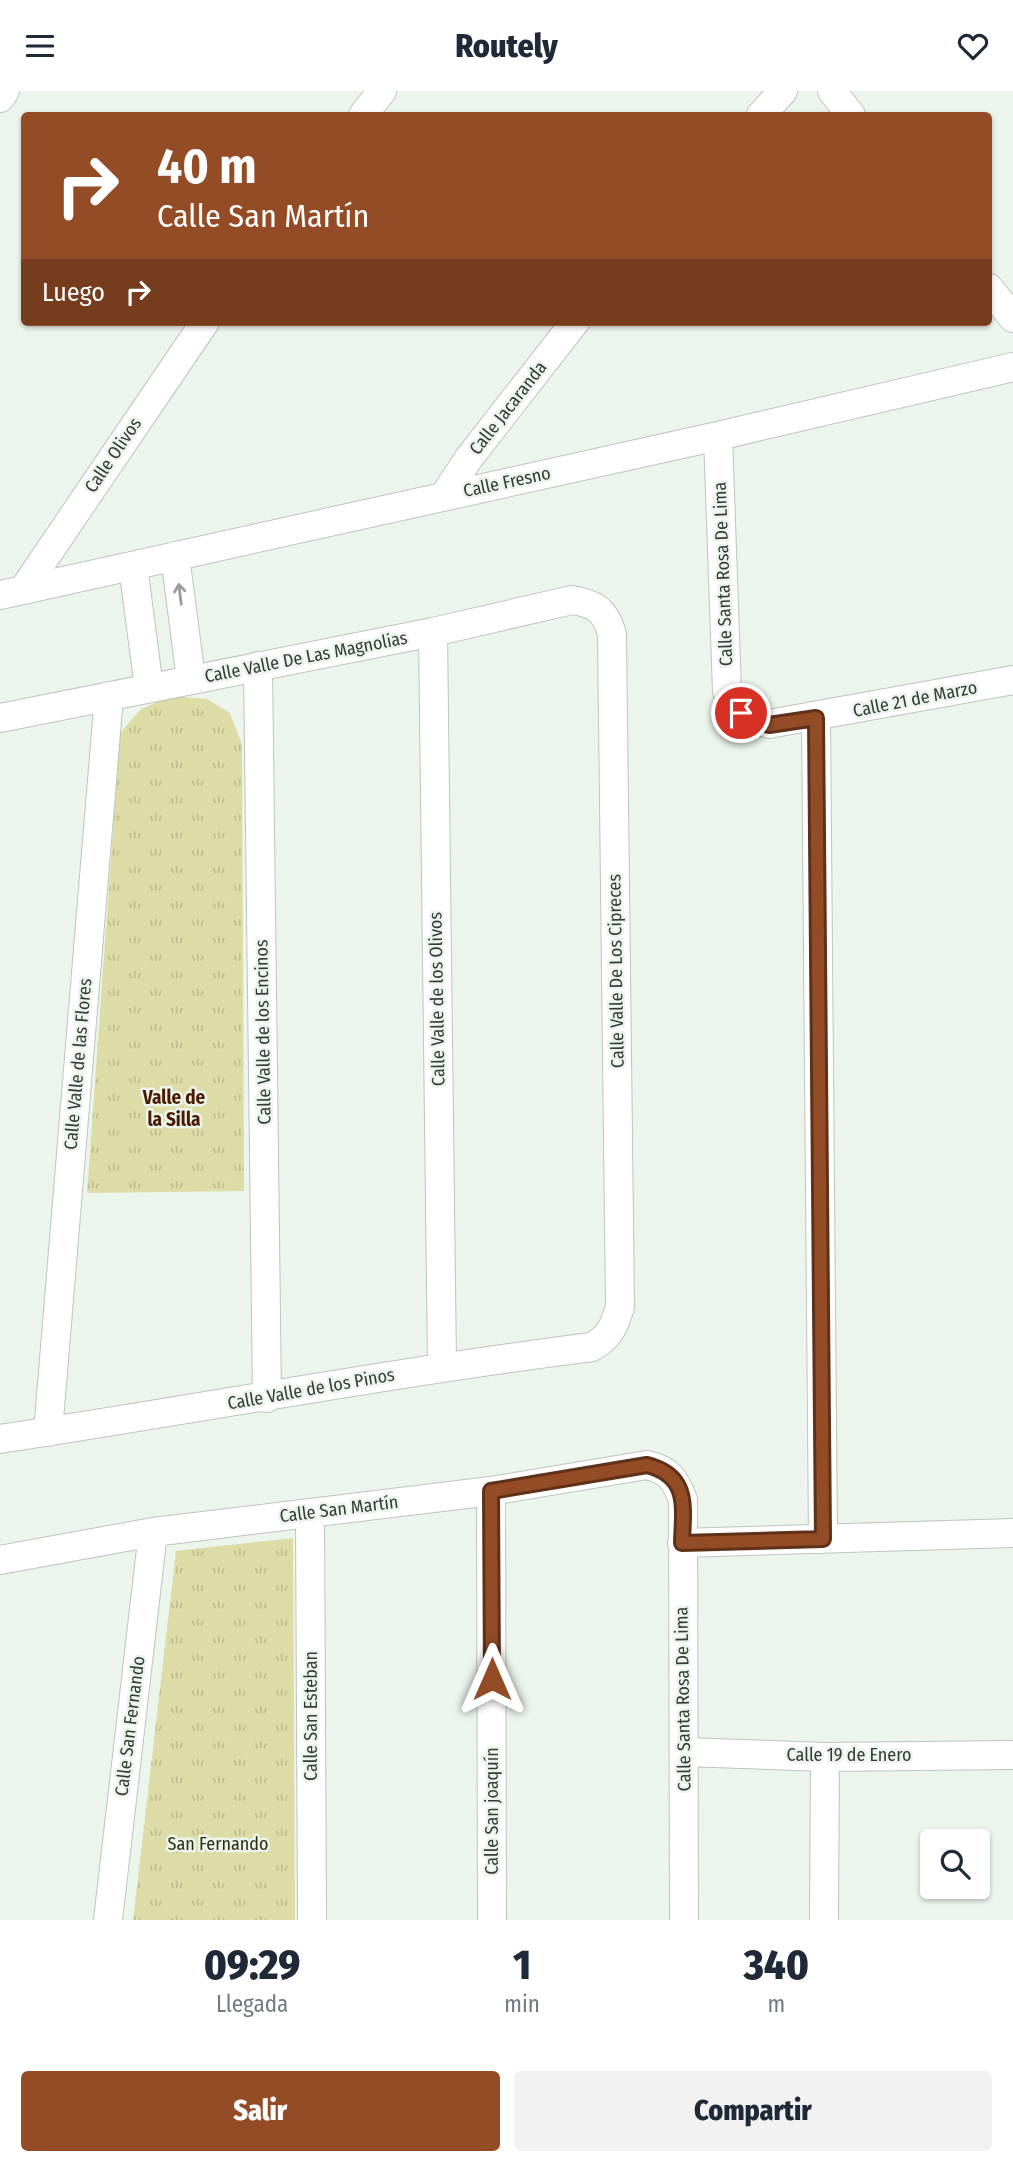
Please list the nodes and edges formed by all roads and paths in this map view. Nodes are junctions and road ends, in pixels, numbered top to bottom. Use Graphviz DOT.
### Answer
graph roads {
  1 [pos="5,91"];
  2 [pos="382,91"];
  3 [pos="783,91"];
  4 [pos="832,91"];
  5 [pos="0,98"];
  6 [pos="365,112"];
  7 [pos="764,112"];
  8 [pos="849,112"];
  9 [pos="992,292"];
  10 [pos="1013,318"];
  11 [pos="202,326"];
  12 [pos="572,326"];
  13 [pos="1013,367"];
  14 [pos="718,436"];
  15 [pos="444,496"];
  16 [pos="175,556"];
  17 [pos="133,566"];
  18 [pos="11,592"];
  19 [pos="607,615"];
  20 [pos="433,632"];
  21 [pos="258,666"];
  22 [pos="191,679"];
  23 [pos="1013,680"];
  24 [pos="149,688"];
  25 [pos="109,697"];
  26 [pos="0,718"];
  27 [pos="816,718"];
  28 [pos="614,1327"];
  29 [pos="442,1366"];
  30 [pos="267,1398"];
  31 [pos="48,1432"];
  32 [pos="0,1439"];
  33 [pos="675,1479"];
  34 [pos="491,1491"];
  35 [pos="310,1513"];
  36 [pos="153,1532"];
  37 [pos="1013,1533"];
  38 [pos="823,1539"];
  39 [pos="682,1543"];
  40 [pos="0,1560"];
  41 [pos="684,1752"];
  42 [pos="1013,1755"];
  43 [pos="825,1756"];
  44 [pos="108,1920"];
  45 [pos="312,1920"];
  46 [pos="492,1920"];
  47 [pos="684,1920"];
  48 [pos="824,1920"];
  1 -- 5 [label="street"];
  2 -- 6 [label="street"];
  3 -- 7 [label="street"];
  4 -- 8 [label="street"];
  9 -- 10 [label="street"];
  11 -- 18 [label="street, Calle Olivos"];
  12 -- 15 [label="street, Calle Jacaranda"];
  13 -- 14 [label="street, Calle Fresno"];
  14 -- 15 [label="street, Calle Fresno"];
  14 -- 27 [label="street, Calle Santa Rosa De Lima"];
  15 -- 16 [label="street, Calle Fresno"];
  16 -- 17 [label="street, Calle Fresno"];
  22 -- 16 [label="street, one-way"];
  17 -- 18 [label="street, Calle Fresno"];
  17 -- 24 [label="street"];
  19 -- 20 [label="street, Calle Valle De Las Magnolias"];
  19 -- 28 [label="street, Calle Valle De Los Cipreces"];
  20 -- 21 [label="street, Calle Valle De Las Magnolias"];
  20 -- 29 [label="street, Calle Valle de los Olivos"];
  21 -- 22 [label="street, Calle Valle De Las Magnolias"];
  21 -- 30 [label="street, Calle Valle de los Encinos"];
  22 -- 24 [label="street, Calle Valle De Las Magnolias"];
  23 -- 27 [label="street, Calle 21 de Marzo"];
  24 -- 25 [label="street, Calle Valle De Las Magnolias"];
  25 -- 26 [label="street, Calle Valle De Las Magnolias"];
  25 -- 31 [label="street, Calle Valle de las Flores"];
  27 -- 38 [label="street"];
  28 -- 29 [label="street, Calle Valle de los Pinos"];
  29 -- 30 [label="street, Calle Valle de los Pinos"];
  30 -- 31 [label="street, Calle Valle de los Pinos"];
  31 -- 32 [label="street, Calle Valle de los Pinos"];
  33 -- 34 [label="street, Calle San Martín"];
  33 -- 39 [label="street, Calle Santa Rosa De Lima"];
  34 -- 35 [label="street, Calle San Martín"];
  34 -- 46 [label="street, Calle San joaquín"];
  35 -- 36 [label="street, Calle San Martín"];
  35 -- 45 [label="street, Calle San Esteban"];
  36 -- 40 [label="street, Calle San Martín"];
  36 -- 44 [label="street, Calle San Fernando"];
  37 -- 38 [label="street"];
  38 -- 39 [label="street"];
  39 -- 41 [label="street, Calle Santa Rosa De Lima"];
  41 -- 43 [label="street, Calle 19 de Enero"];
  41 -- 47 [label="street, Calle Santa Rosa De Lima"];
  42 -- 43 [label="street, Calle 19 de Enero"];
  43 -- 48 [label="street"];
}
